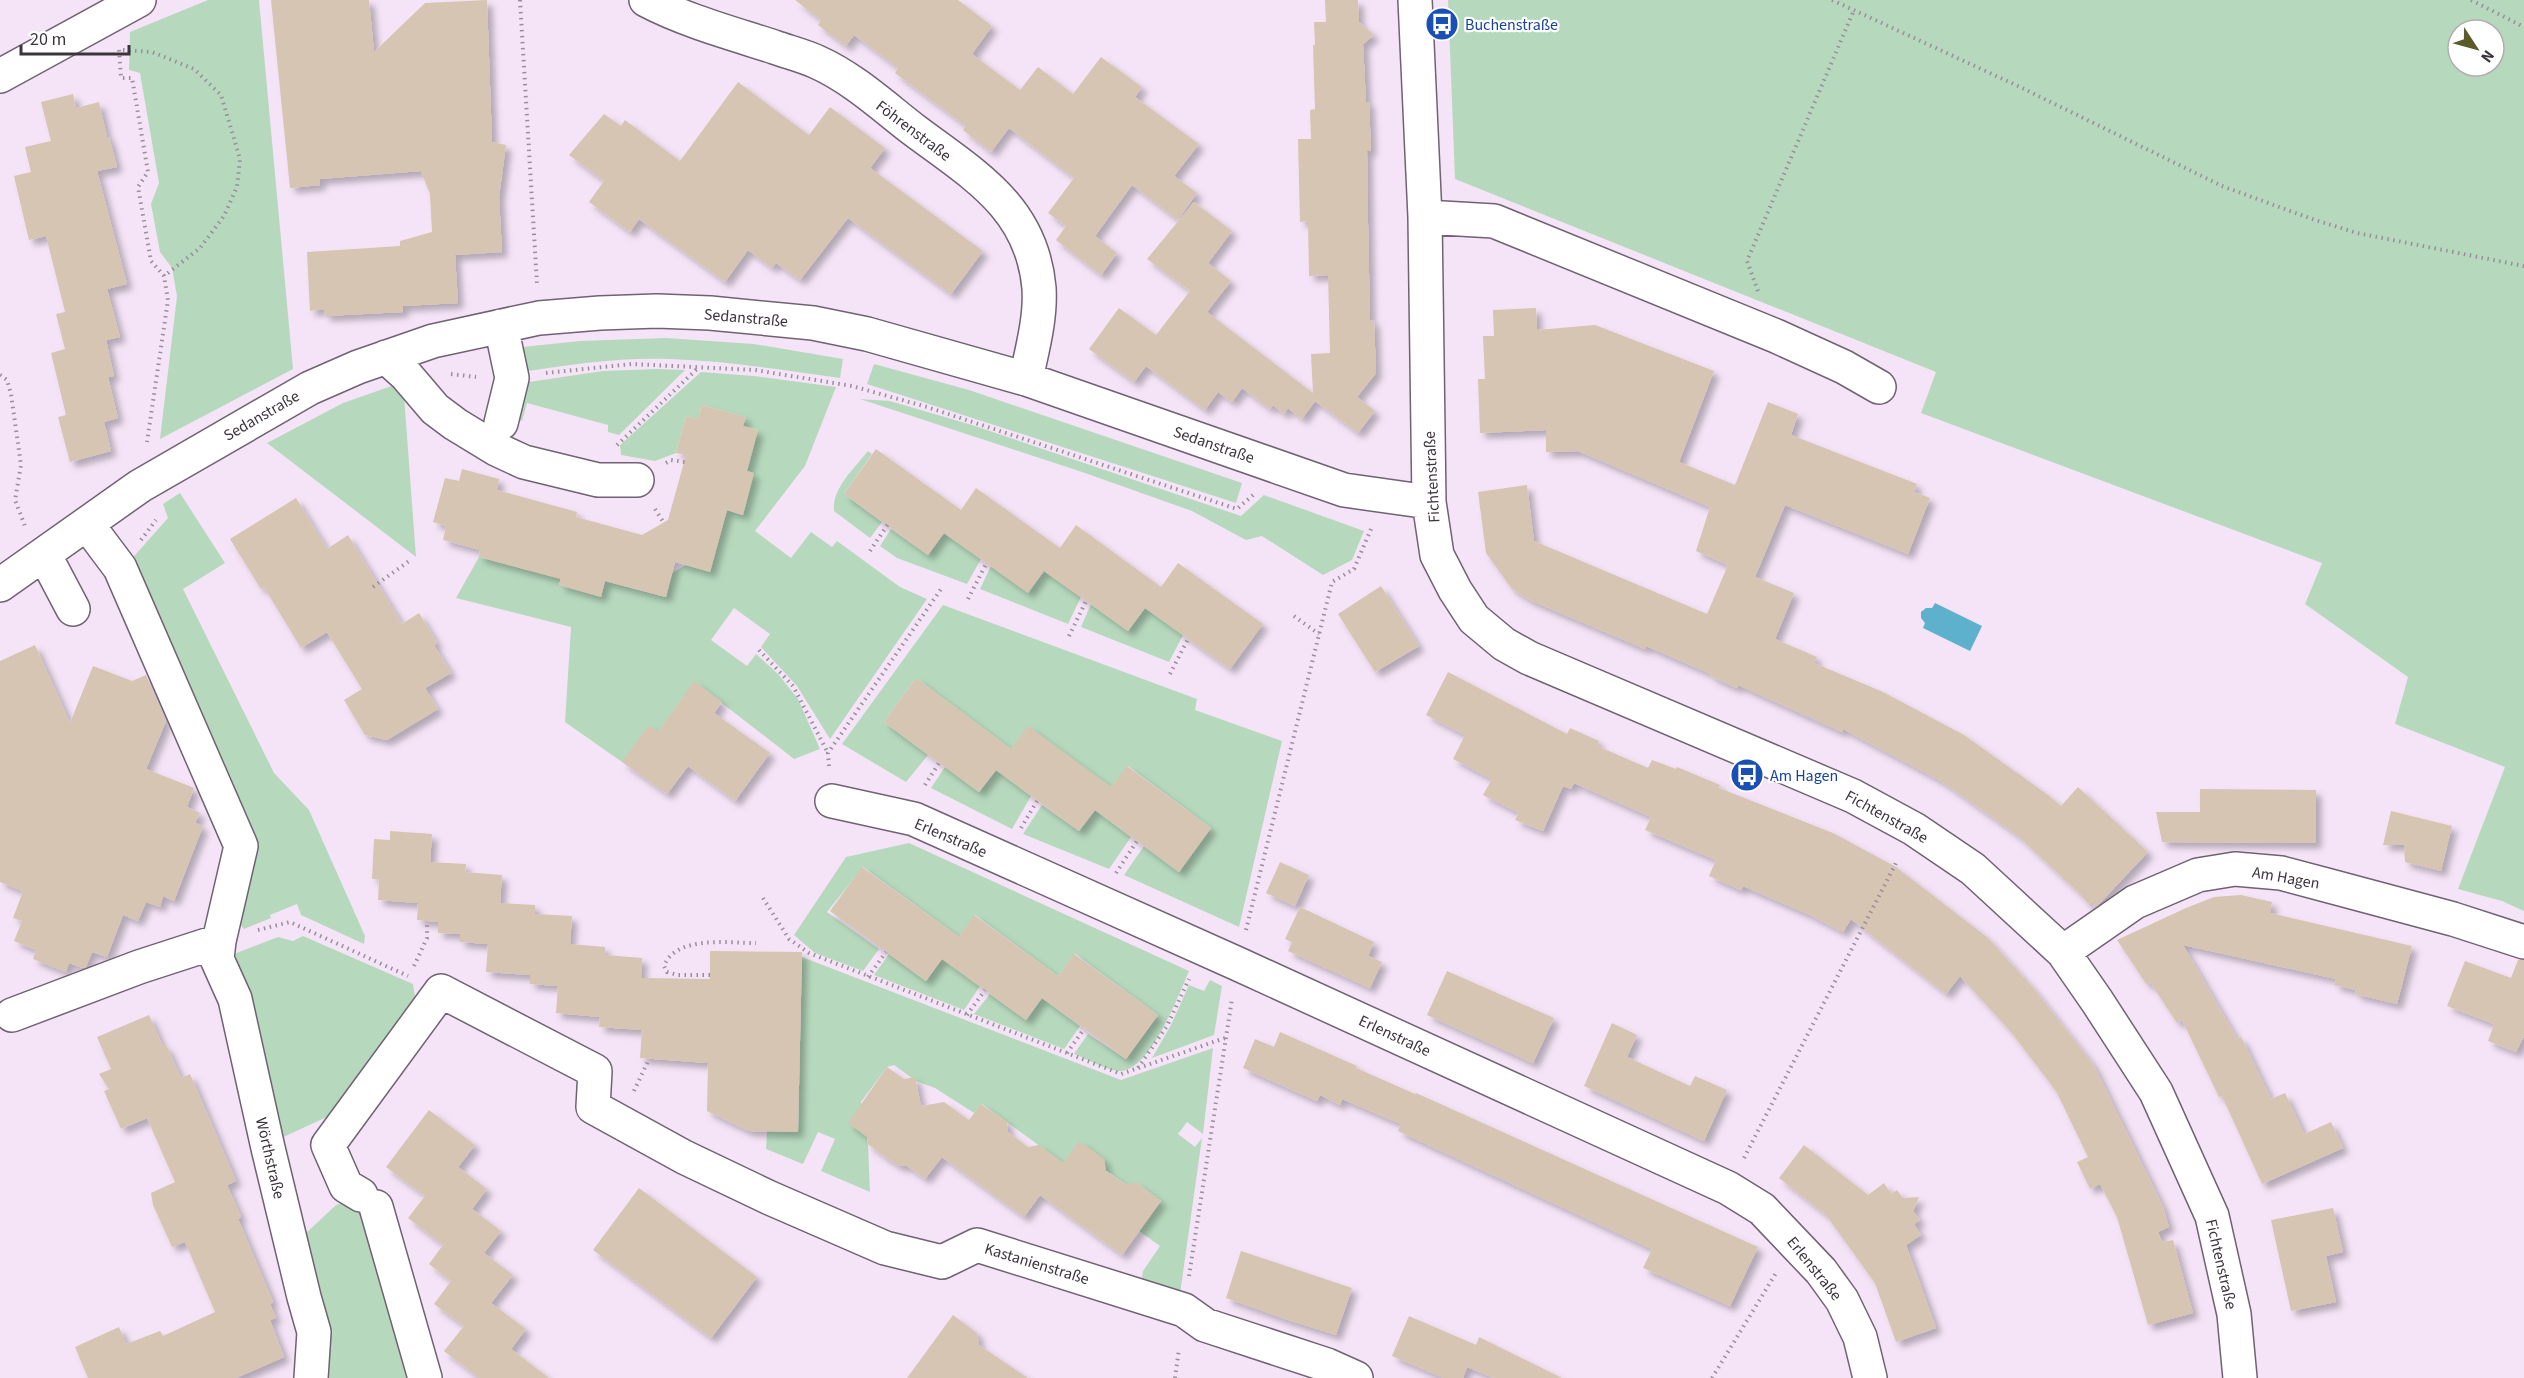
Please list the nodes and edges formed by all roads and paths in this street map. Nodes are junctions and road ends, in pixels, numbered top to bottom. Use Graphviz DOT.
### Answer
graph roads {
  1 [pos="139,0"];
  2 [pos="520,0"];
  3 [pos="646,0"];
  4 [pos="1415,0"];
  5 [pos="1832,0"];
  6 [pos="2471,0"];
  7 [pos="1854,10"];
  8 [pos="2524,27"];
  9 [pos="119,50"];
  10 [pos="0,76"];
  11 [pos="132,78"];
  12 [pos="1425,217"];
  13 [pos="2524,266"];
  14 [pos="164,276"];
  15 [pos="539,318"];
  16 [pos="501,326"];
  17 [pos="1776,336"];
  18 [pos="396,366"];
  19 [pos="699,367"];
  20 [pos="0,375"];
  21 [pos="512,378"];
  22 [pos="1026,379"];
  23 [pos="1879,387"];
  24 [pos="501,423"];
  25 [pos="618,443"];
  26 [pos="1282,468"];
  27 [pos="637,480"];
  28 [pos="140,486"];
  29 [pos="1429,501"];
  30 [pos="87,524"];
  31 [pos="888,524"];
  32 [pos="1368,536"];
  33 [pos="870,551"];
  34 [pos="44,554"];
  35 [pos="409,561"];
  36 [pos="987,562"];
  37 [pos="0,585"];
  38 [pos="373,587"];
  39 [pos="941,589"];
  40 [pos="968,598"];
  41 [pos="1087,599"];
  42 [pos="73,609"];
  43 [pos="1294,616"];
  44 [pos="1318,634"];
  45 [pos="1069,636"];
  46 [pos="1189,637"];
  47 [pos="759,650"];
  48 [pos="1170,674"];
  49 [pos="828,753"];
  50 [pos="832,801"];
  51 [pos="1914,829"];
  52 [pos="763,898"];
  53 [pos="428,921"];
  54 [pos="219,941"];
  55 [pos="2524,942"];
  56 [pos="756,943"];
  57 [pos="1203,948"];
  58 [pos="886,952"];
  59 [pos="2062,952"];
  60 [pos="1238,963"];
  61 [pos="710,975"];
  62 [pos="868,977"];
  63 [pos="985,990"];
  64 [pos="967,1015"];
  65 [pos="12,1016"];
  66 [pos="1084,1029"];
  67 [pos="1225,1038"];
  68 [pos="1067,1053"];
  69 [pos="1138,1068"];
  70 [pos="1728,1188"];
  71 [pos="1795,1241"];
  72 [pos="1184,1310"];
  73 [pos="311,1378"];
  74 [pos="425,1378"];
  75 [pos="1175,1378"];
  76 [pos="1356,1378"];
  77 [pos="1712,1378"];
  78 [pos="1870,1378"];
  79 [pos="2240,1378"];
  1 -- 10 [label="street"];
  2 -- 15 [label="path"];
  3 -- 22 [label="street, Föhrenstraße"];
  4 -- 12 [label="street, Fichtenstraße"];
  5 -- 7 [label="path"];
  6 -- 8 [label="path"];
  7 -- 13 [label="path"];
  7 -- 17 [label="path"];
  9 -- 14 [label="path"];
  11 -- 14 [label="path"];
  12 -- 17 [label="street"];
  12 -- 29 [label="street, Fichtenstraße"];
  14 -- 28 [label="path"];
  15 -- 16 [label="street, Sedanstraße"];
  15 -- 22 [label="street, Sedanstraße"];
  16 -- 18 [label="street, Sedanstraße"];
  16 -- 21 [label="street"];
  17 -- 23 [label="street"];
  18 -- 21 [label="path"];
  18 -- 27 [label="street"];
  18 -- 28 [label="street, Sedanstraße"];
  19 -- 21 [label="path"];
  19 -- 25 [label="path"];
  19 -- 26 [label="path"];
  20 -- 34 [label="path"];
  21 -- 24 [label="street"];
  22 -- 26 [label="street, Sedanstraße"];
  26 -- 29 [label="street, Sedanstraße"];
  28 -- 30 [label="street, Sedanstraße"];
  29 -- 51 [label="street, Fichtenstraße"];
  30 -- 34 [label="street, Sedanstraße"];
  30 -- 54 [label="street"];
  31 -- 33 [label="path"];
  32 -- 44 [label="path"];
  34 -- 37 [label="street, Sedanstraße"];
  34 -- 42 [label="street"];
  35 -- 38 [label="path"];
  36 -- 40 [label="path"];
  39 -- 49 [label="path"];
  41 -- 45 [label="path"];
  43 -- 44 [label="path"];
  44 -- 60 [label="path"];
  46 -- 48 [label="path"];
  47 -- 49 [label="path"];
  49 -- 50 [label="path"];
  50 -- 57 [label="street, Erlenstraße"];
  51 -- 59 [label="street, Fichtenstraße"];
  51 -- 70 [label="path"];
  52 -- 62 [label="path"];
  53 -- 54 [label="path"];
  54 -- 65 [label="street"];
  54 -- 73 [label="street, Wörthstraße"];
  55 -- 59 [label="street, Am Hagen"];
  56 -- 61 [label="path"];
  57 -- 60 [label="street, Erlenstraße"];
  57 -- 69 [label="path"];
  58 -- 62 [label="path"];
  59 -- 79 [label="street, Fichtenstraße"];
  60 -- 67 [label="path"];
  60 -- 70 [label="street, Erlenstraße"];
  62 -- 64 [label="path"];
  63 -- 64 [label="path"];
  64 -- 68 [label="path"];
  66 -- 68 [label="path"];
  67 -- 69 [label="path"];
  67 -- 72 [label="path"];
  68 -- 69 [label="path"];
  70 -- 71 [label="street, Erlenstraße"];
  71 -- 77 [label="path"];
  71 -- 78 [label="street, Erlenstraße"];
  72 -- 74 [label="street, Kastanienstraße"];
  72 -- 75 [label="path"];
  72 -- 76 [label="street, Kastanienstraße"];
}
